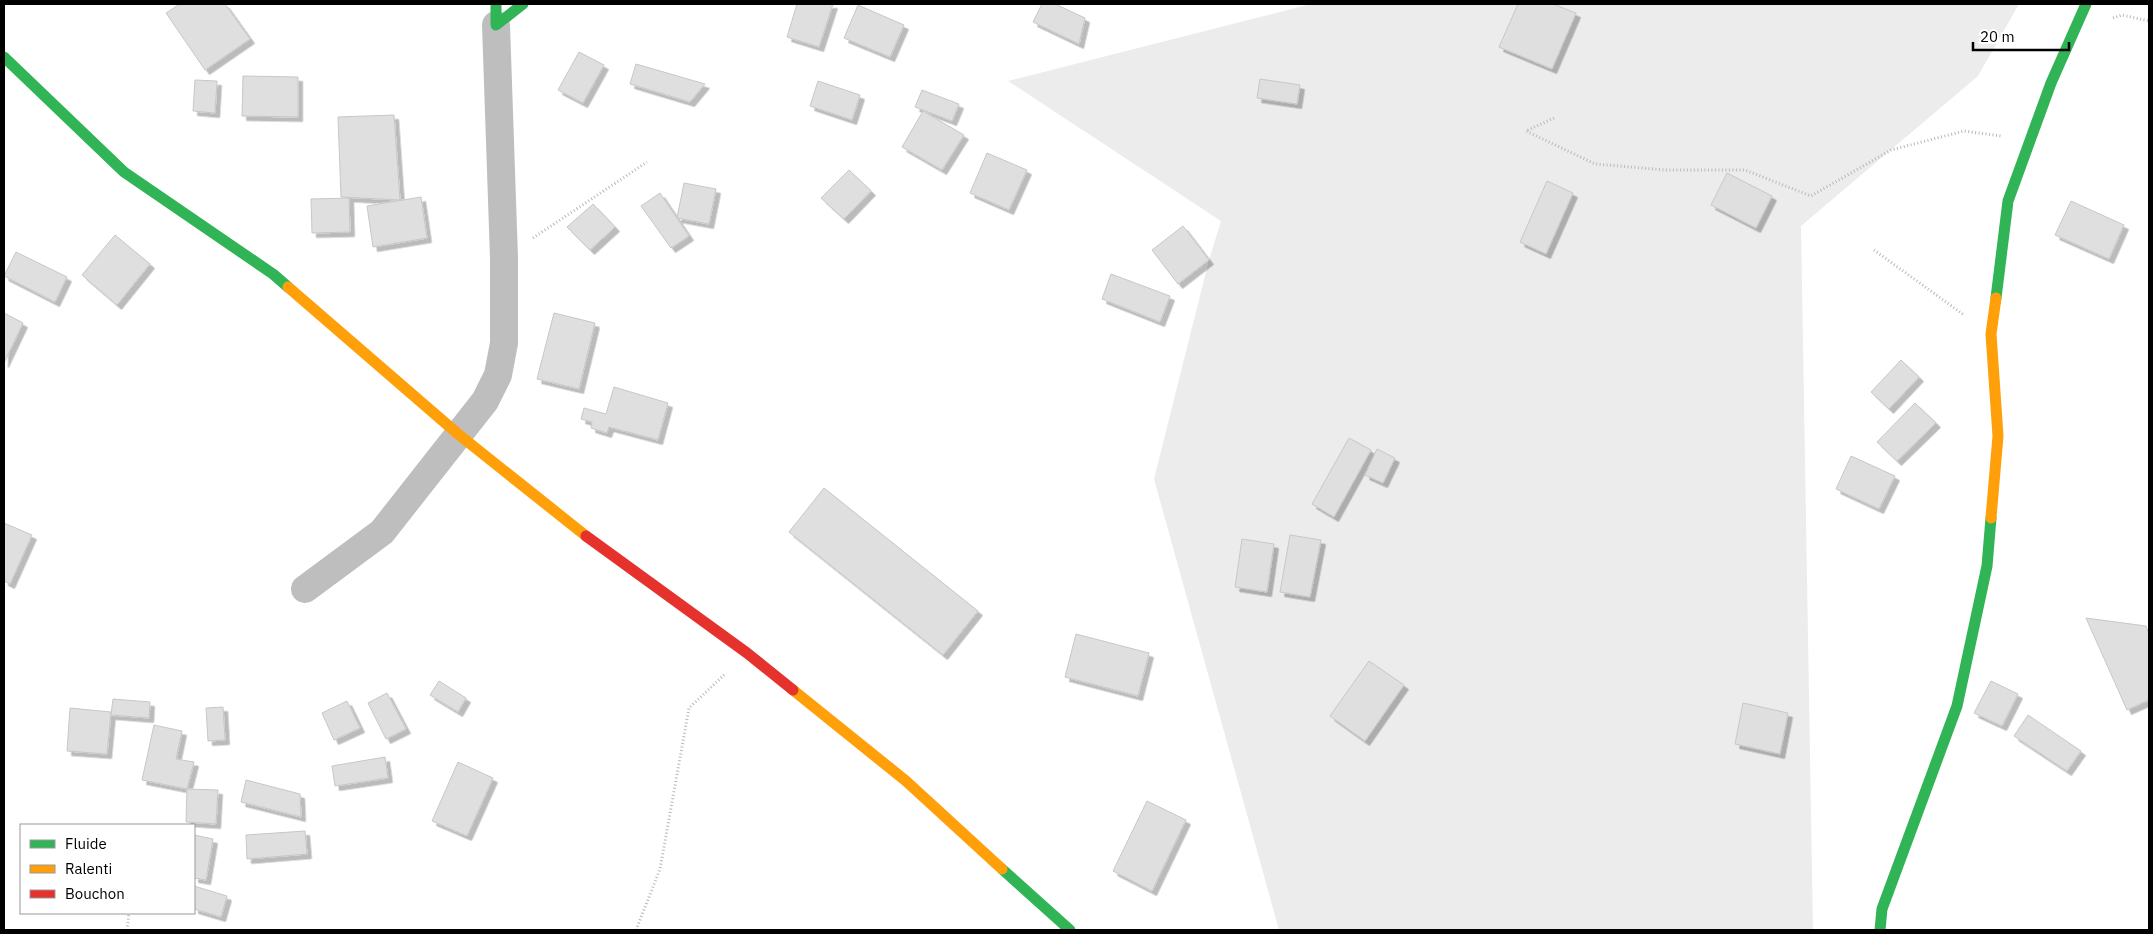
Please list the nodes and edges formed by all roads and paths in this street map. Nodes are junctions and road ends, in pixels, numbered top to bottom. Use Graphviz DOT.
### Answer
graph roads {
  1 [pos="523,4"];
  2 [pos="2086,4"];
  3 [pos="496,14"];
  4 [pos="4,57"];
  5 [pos="1554,118"];
  6 [pos="2031,140"];
  7 [pos="647,162"];
  8 [pos="1874,250"];
  9 [pos="504,258"];
  10 [pos="1991,334"];
  11 [pos="458,434"];
  12 [pos="305,589"];
  13 [pos="747,653"];
  14 [pos="129,914"];
  15 [pos="127,930"];
  16 [pos="636,930"];
  17 [pos="1070,930"];
  18 [pos="1880,930"];
  1 -- 3 [label="street"];
  2 -- 6 [label="street"];
  3 -- 9 [label="street"];
  4 -- 11 [label="street"];
  5 -- 6 [label="path"];
  6 -- 10 [label="street"];
  7 -- 9 [label="path"];
  8 -- 10 [label="path"];
  9 -- 11 [label="street"];
  10 -- 18 [label="street"];
  11 -- 12 [label="street"];
  11 -- 13 [label="street"];
  13 -- 16 [label="path"];
  13 -- 17 [label="street"];
  14 -- 15 [label="path"];
}
